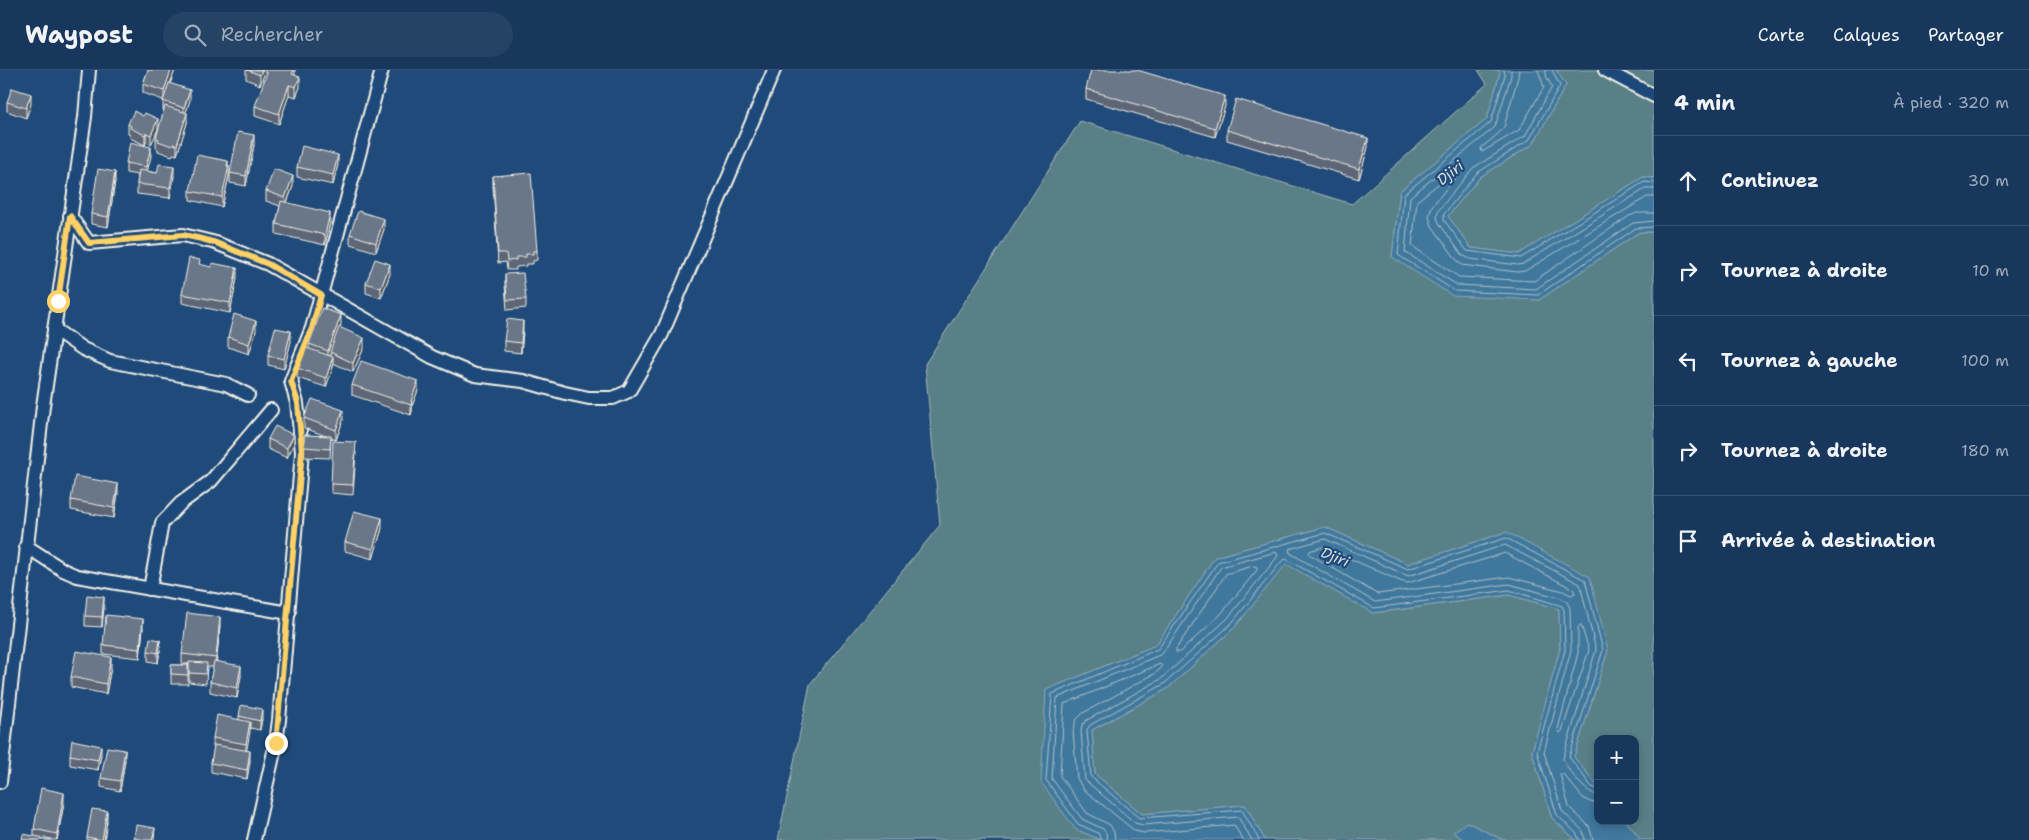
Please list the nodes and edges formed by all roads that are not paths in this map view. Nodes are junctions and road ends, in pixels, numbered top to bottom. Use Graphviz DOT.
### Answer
graph roads {
  1 [pos="89,70"];
  2 [pos="382,70"];
  3 [pos="774,70"];
  4 [pos="1605,70"];
  5 [pos="1654,96"];
  6 [pos="70,216"];
  7 [pos="321,295"];
  8 [pos="54,329"];
  9 [pos="248,395"];
  10 [pos="271,410"];
  11 [pos="26,546"];
  12 [pos="150,589"];
  13 [pos="288,613"];
  14 [pos="1,752"];
  15 [pos="0,782"];
  16 [pos="254,840"];
  1 -- 6 [label="street"];
  2 -- 7 [label="street"];
  3 -- 7 [label="street"];
  4 -- 5 [label="street"];
  6 -- 7 [label="street"];
  6 -- 8 [label="street"];
  7 -- 13 [label="street"];
  8 -- 9 [label="street"];
  8 -- 11 [label="street"];
  10 -- 12 [label="street"];
  11 -- 12 [label="street"];
  11 -- 14 [label="street"];
  12 -- 13 [label="street"];
  13 -- 16 [label="street"];
  14 -- 15 [label="street"];
}
